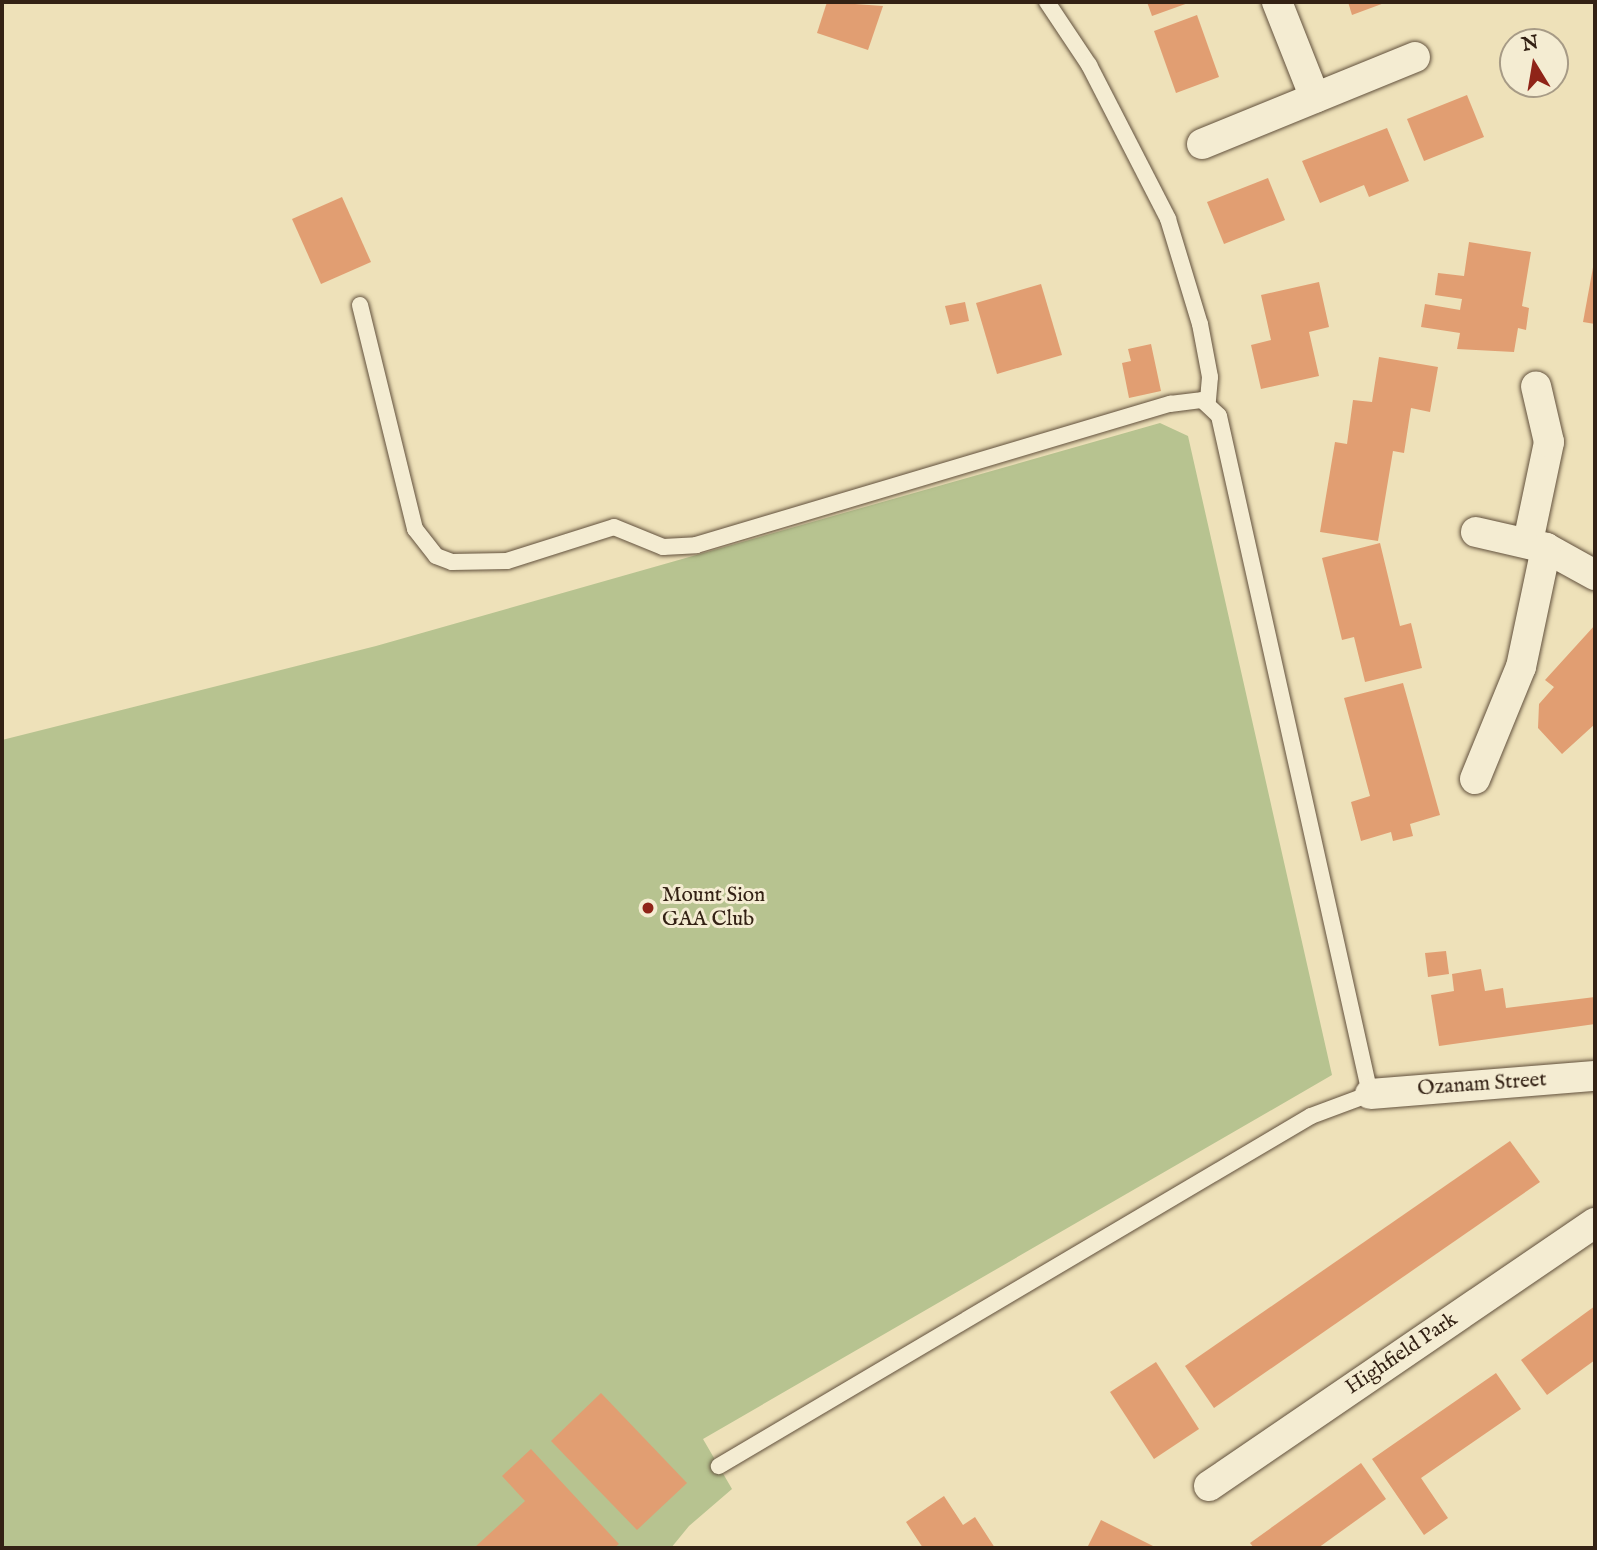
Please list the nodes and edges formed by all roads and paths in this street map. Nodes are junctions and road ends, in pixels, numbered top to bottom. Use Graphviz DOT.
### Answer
graph roads {
  1 [pos="1047,2"];
  2 [pos="1278,2"];
  3 [pos="1415,57"];
  4 [pos="1315,98"];
  5 [pos="1202,144"];
  6 [pos="360,305"];
  7 [pos="1536,386"];
  8 [pos="1208,402"];
  9 [pos="1476,532"];
  10 [pos="1537,545"];
  11 [pos="1595,575"];
  12 [pos="1475,779"];
  13 [pos="1595,1076"];
  14 [pos="1370,1094"];
  15 [pos="1595,1223"];
  16 [pos="719,1466"];
  17 [pos="1209,1486"];
  1 -- 8 [label="lane"];
  2 -- 4 [label="street"];
  3 -- 4 [label="street"];
  4 -- 5 [label="street"];
  6 -- 8 [label="lane"];
  7 -- 10 [label="street"];
  8 -- 14 [label="lane"];
  9 -- 10 [label="street"];
  10 -- 11 [label="street"];
  10 -- 12 [label="street"];
  13 -- 14 [label="street, Ozanam Street"];
  14 -- 16 [label="lane"];
  15 -- 17 [label="street, Highfield Park"];
}
